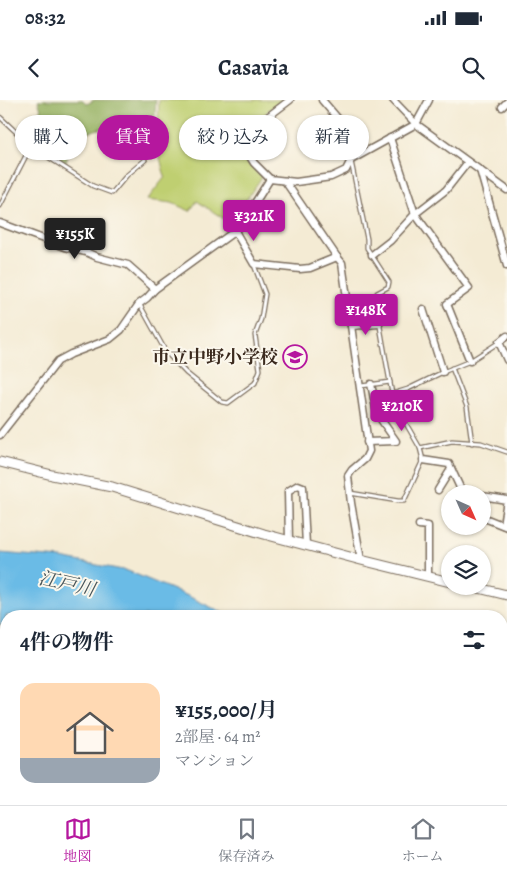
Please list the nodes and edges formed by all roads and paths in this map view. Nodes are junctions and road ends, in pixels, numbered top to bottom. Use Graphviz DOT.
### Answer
graph roads {
  1 [pos="290,100"];
  2 [pos="322,100"];
  3 [pos="392,100"];
  4 [pos="429,100"];
  5 [pos="336,115"];
  6 [pos="0,117"];
  7 [pos="416,124"];
  8 [pos="15,131"];
  9 [pos="390,138"];
  10 [pos="369,150"];
  11 [pos="24,160"];
  12 [pos="53,160"];
  13 [pos="145,160"];
  14 [pos="351,160"];
  15 [pos="468,162"];
  16 [pos="480,170"];
  17 [pos="270,179"];
  18 [pos="285,181"];
  19 [pos="507,190"];
  20 [pos="0,206"];
  21 [pos="415,214"];
  22 [pos="0,223"];
  23 [pos="235,231"];
  24 [pos="372,255"];
  25 [pos="337,257"];
  26 [pos="254,264"];
  27 [pos="507,266"];
  28 [pos="155,289"];
  29 [pos="139,304"];
  30 [pos="423,309"];
  31 [pos="379,324"];
  32 [pos="351,326"];
  33 [pos="507,336"];
  34 [pos="499,342"];
  35 [pos="507,360"];
  36 [pos="470,361"];
  37 [pos="452,368"];
  38 [pos="442,372"];
  39 [pos="390,382"];
  40 [pos="371,384"];
  41 [pos="360,386"];
  42 [pos="392,394"];
  43 [pos="0,435"];
  44 [pos="368,442"];
  45 [pos="472,443"];
  46 [pos="420,448"];
  47 [pos="507,452"];
  48 [pos="423,460"];
  49 [pos="0,462"];
  50 [pos="451,468"];
  51 [pos="461,485"];
  52 [pos="438,490"];
  53 [pos="350,493"];
  54 [pos="491,497"];
  55 [pos="491,521"];
  56 [pos="419,525"];
  57 [pos="505,526"];
  58 [pos="289,541"];
  59 [pos="306,545"];
  60 [pos="361,560"];
  61 [pos="428,576"];
  62 [pos="441,580"];
  63 [pos="491,591"];
  64 [pos="507,595"];
  1 -- 17 [label="street"];
  2 -- 5 [label="street"];
  3 -- 7 [label="street"];
  4 -- 7 [label="street"];
  6 -- 8 [label="lane"];
  7 -- 9 [label="street"];
  7 -- 15 [label="street"];
  9 -- 10 [label="street"];
  9 -- 21 [label="street"];
  11 -- 20 [label="lane"];
  12 -- 13 [label="lane"];
  14 -- 18 [label="street"];
  14 -- 24 [label="lane"];
  15 -- 16 [label="street"];
  15 -- 21 [label="street"];
  16 -- 19 [label="street"];
  16 -- 27 [label="street"];
  17 -- 18 [label="street"];
  17 -- 23 [label="street"];
  18 -- 25 [label="street"];
  21 -- 24 [label="street"];
  21 -- 36 [label="street"];
  22 -- 28 [label="street"];
  23 -- 26 [label="street"];
  23 -- 28 [label="street"];
  24 -- 31 [label="lane"];
  25 -- 26 [label="street"];
  25 -- 32 [label="street"];
  26 -- 29 [label="lane"];
  28 -- 29 [label="street"];
  29 -- 43 [label="street"];
  30 -- 38 [label="street"];
  31 -- 32 [label="street"];
  31 -- 39 [label="lane"];
  32 -- 41 [label="street"];
  33 -- 34 [label="street"];
  34 -- 35 [label="street"];
  34 -- 36 [label="lane"];
  36 -- 37 [label="lane"];
  37 -- 38 [label="lane"];
  37 -- 45 [label="lane"];
  38 -- 42 [label="lane"];
  39 -- 40 [label="lane"];
  39 -- 42 [label="lane"];
  40 -- 41 [label="lane"];
  40 -- 44 [label="street"];
  41 -- 44 [label="street"];
  42 -- 46 [label="lane"];
  44 -- 53 [label="street"];
  45 -- 46 [label="lane"];
  45 -- 47 [label="lane"];
  46 -- 48 [label="lane"];
  48 -- 50 [label="street"];
  48 -- 53 [label="lane"];
  49 -- 58 [label="street"];
  50 -- 51 [label="street"];
  50 -- 52 [label="street"];
  53 -- 60 [label="street"];
  54 -- 57 [label="street"];
  55 -- 57 [label="street"];
  56 -- 61 [label="street"];
  58 -- 59 [label="street"];
  58 -- 59 [label="street"];
  59 -- 60 [label="street"];
  60 -- 61 [label="street"];
  61 -- 62 [label="street"];
  63 -- 64 [label="street"];
}
